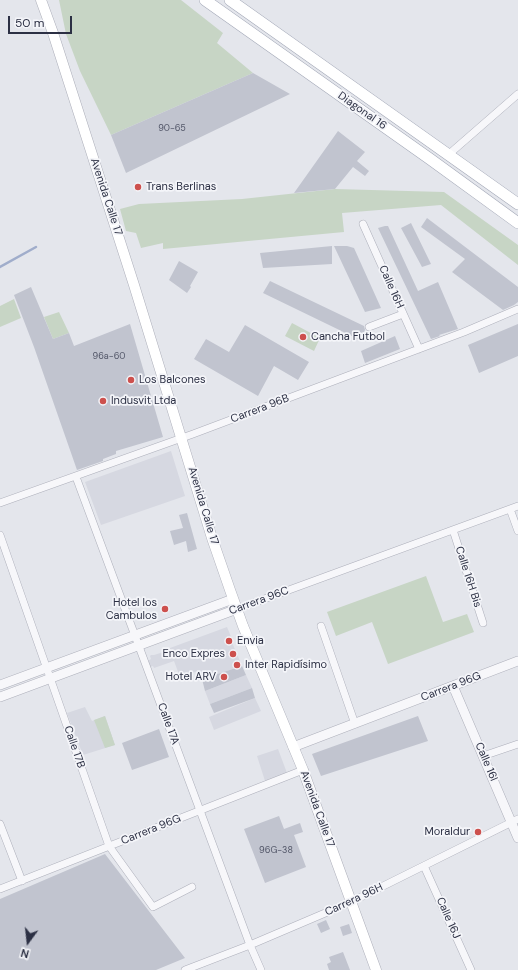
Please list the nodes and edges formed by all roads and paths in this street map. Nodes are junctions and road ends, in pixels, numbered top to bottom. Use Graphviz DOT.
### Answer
graph roads {
  1 [pos="41,0"];
  2 [pos="46,0"];
  3 [pos="205,0"];
  4 [pos="230,0"];
  5 [pos="53,34"];
  6 [pos="518,94"];
  7 [pos="448,154"];
  8 [pos="518,204"];
  9 [pos="518,223"];
  10 [pos="363,224"];
  11 [pos="518,309"];
  12 [pos="403,314"];
  13 [pos="369,327"];
  14 [pos="419,349"];
  15 [pos="182,439"];
  16 [pos="76,476"];
  17 [pos="0,503"];
  18 [pos="518,506"];
  19 [pos="510,509"];
  20 [pos="453,530"];
  21 [pos="518,531"];
  22 [pos="0,535"];
  23 [pos="233,599"];
  24 [pos="237,609"];
  25 [pos="483,623"];
  26 [pos="321,626"];
  27 [pos="135,636"];
  28 [pos="139,646"];
  29 [pos="518,661"];
  30 [pos="46,668"];
  31 [pos="50,678"];
  32 [pos="0,685"];
  33 [pos="453,686"];
  34 [pos="0,697"];
  35 [pos="355,724"];
  36 [pos="518,744"];
  37 [pos="294,747"];
  38 [pos="483,756"];
  39 [pos="303,770"];
  40 [pos="200,810"];
  41 [pos="515,820"];
  42 [pos="0,824"];
  43 [pos="518,838"];
  44 [pos="109,846"];
  45 [pos="424,866"];
  46 [pos="22,881"];
  47 [pos="192,887"];
  48 [pos="0,889"];
  49 [pos="351,902"];
  50 [pos="250,945"];
  51 [pos="185,970"];
  52 [pos="261,970"];
  53 [pos="376,970"];
  54 [pos="471,970"];
  1 -- 5 [label="main road, Avenida Calle 17"];
  2 -- 5 [label="main road, Avenida Calle 17"];
  3 -- 9 [label="main road, Diagonal 16"];
  4 -- 7 [label="main road, Diagonal 16"];
  5 -- 15 [label="main road, Avenida Calle 17"];
  6 -- 7 [label="street"];
  7 -- 8 [label="main road, Diagonal 16"];
  10 -- 12 [label="street, Calle 16H"];
  11 -- 14 [label="street, Carrera 96B"];
  12 -- 13 [label="street"];
  12 -- 14 [label="street, Calle 16H"];
  14 -- 15 [label="street, Carrera 96B"];
  15 -- 16 [label="street, Carrera 96B"];
  15 -- 23 [label="main road, Avenida Calle 17"];
  16 -- 17 [label="street, Carrera 96B"];
  16 -- 27 [label="street, Calle 17A"];
  18 -- 19 [label="street, Carrera 96C"];
  19 -- 20 [label="street, Carrera 96C"];
  19 -- 21 [label="street"];
  20 -- 24 [label="street, Carrera 96C"];
  20 -- 25 [label="street, Calle 16H Bis"];
  22 -- 30 [label="street, Calle 17B"];
  23 -- 24 [label="main road, Avenida Calle 17"];
  23 -- 27 [label="street, Carrera 96C"];
  24 -- 28 [label="street, Carrera 96C"];
  24 -- 37 [label="main road, Avenida Calle 17"];
  26 -- 35 [label="street"];
  27 -- 28 [label="street, Calle 17A"];
  27 -- 30 [label="street, Carrera 96C"];
  28 -- 31 [label="street, Carrera 96C"];
  28 -- 40 [label="street, Calle 17A"];
  29 -- 33 [label="street, Carrera 96G"];
  30 -- 31 [label="street, Calle 17B"];
  30 -- 32 [label="street, Carrera 96C"];
  31 -- 34 [label="street, Carrera 96C"];
  31 -- 44 [label="street, Calle 17B"];
  33 -- 35 [label="street, Carrera 96G"];
  33 -- 38 [label="street, Calle 16I"];
  35 -- 37 [label="street, Carrera 96G"];
  36 -- 38 [label="street"];
  37 -- 39 [label="main road, Avenida Calle 17"];
  38 -- 41 [label="street, Calle 16I"];
  39 -- 40 [label="street, Carrera 96G"];
  39 -- 49 [label="main road, Avenida Calle 17"];
  40 -- 44 [label="street, Carrera 96G"];
  40 -- 50 [label="street, Calle 17A"];
  41 -- 43 [label="street, Calle 16I"];
  41 -- 45 [label="street, Carrera 96H"];
  42 -- 46 [label="street"];
  44 -- 46 [label="street, Carrera 96G"];
  44 -- 47 [label="street, Calle 17B"];
  45 -- 49 [label="street, Carrera 96H"];
  45 -- 54 [label="street, Calle 16J"];
  46 -- 48 [label="street, Carrera 96G"];
  49 -- 50 [label="street, Carrera 96H"];
  49 -- 53 [label="main road, Avenida Calle 17"];
  50 -- 51 [label="street, Carrera 96H"];
  50 -- 52 [label="street, Calle 17A"];
}
